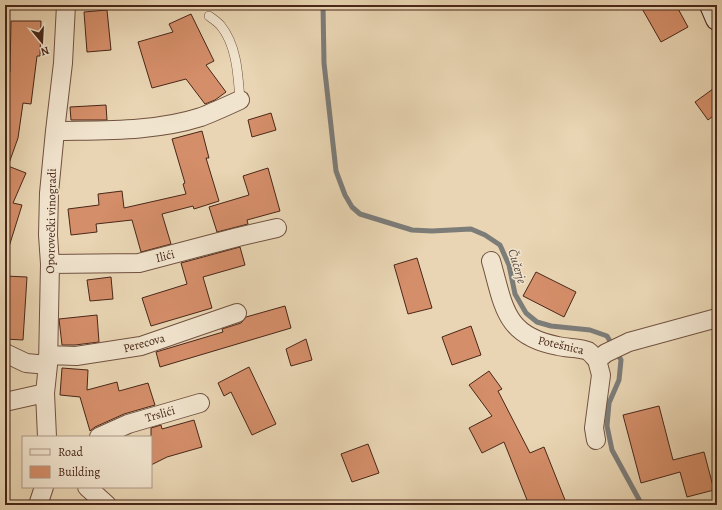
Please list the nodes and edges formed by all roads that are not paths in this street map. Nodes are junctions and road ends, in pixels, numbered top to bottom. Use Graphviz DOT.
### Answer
graph roads {
  1 [pos="66,5"];
  2 [pos="711,5"];
  3 [pos="209,16"];
  4 [pos="717,19"];
  5 [pos="240,100"];
  6 [pos="54,131"];
  7 [pos="277,228"];
  8 [pos="491,261"];
  9 [pos="50,264"];
  10 [pos="237,313"];
  11 [pos="717,318"];
  12 [pos="5,353"];
  13 [pos="602,356"];
  14 [pos="48,360"];
  15 [pos="45,393"];
  16 [pos="5,402"];
  17 [pos="200,403"];
  18 [pos="47,436"];
  19 [pos="101,436"];
  20 [pos="596,440"];
  21 [pos="44,488"];
  22 [pos="88,488"];
  23 [pos="38,505"];
  24 [pos="107,505"];
  1 -- 6 [label="street, Oporovečki vinogradi"];
  2 -- 4 [label="street"];
  3 -- 5 [label="lane"];
  5 -- 6 [label="street"];
  6 -- 9 [label="street, Oporovečki vinogradi"];
  7 -- 9 [label="street, Ilići"];
  8 -- 13 [label="street, Potešnica"];
  9 -- 14 [label="street, Oporovečki vinogradi"];
  10 -- 14 [label="street, Perecova"];
  11 -- 13 [label="street"];
  12 -- 14 [label="street, Perecova"];
  13 -- 20 [label="street"];
  14 -- 15 [label="street, Oporovečki vinogradi"];
  15 -- 16 [label="street"];
  15 -- 18 [label="street, Oporovečki vinogradi"];
  17 -- 19 [label="street, Trslići"];
  21 -- 23 [label="street"];
  22 -- 24 [label="street"];
}
